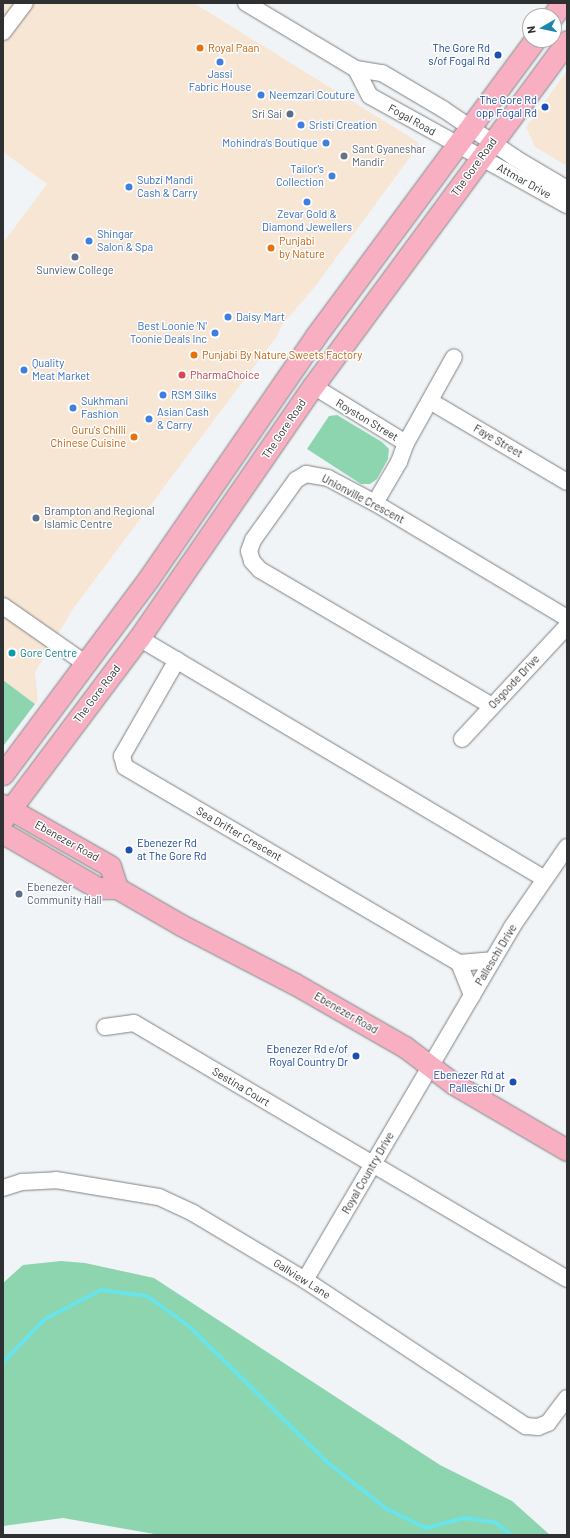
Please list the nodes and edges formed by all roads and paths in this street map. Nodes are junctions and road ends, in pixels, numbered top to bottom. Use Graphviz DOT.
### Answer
graph roads {
  1 [pos="25,3"];
  2 [pos="246,3"];
  3 [pos="3,32"];
  4 [pos="567,41"];
  5 [pos="529,48"];
  6 [pos="356,69"];
  7 [pos="470,127"];
  8 [pos="457,144"];
  9 [pos="486,150"];
  10 [pos="567,189"];
  11 [pos="567,205"];
  12 [pos="454,357"];
  13 [pos="313,386"];
  14 [pos="430,401"];
  15 [pos="406,443"];
  16 [pos="567,482"];
  17 [pos="375,503"];
  18 [pos="3,606"];
  19 [pos="567,618"];
  20 [pos="567,626"];
  21 [pos="139,638"];
  22 [pos="177,660"];
  23 [pos="86,664"];
  24 [pos="492,706"];
  25 [pos="462,739"];
  26 [pos="3,774"];
  27 [pos="5,811"];
  28 [pos="3,833"];
  29 [pos="567,847"];
  30 [pos="544,878"];
  31 [pos="117,888"];
  32 [pos="492,960"];
  33 [pos="459,963"];
  34 [pos="472,995"];
  35 [pos="105,1026"];
  36 [pos="430,1066"];
  37 [pos="567,1150"];
  38 [pos="372,1165"];
  39 [pos="3,1188"];
  40 [pos="567,1279"];
  41 [pos="305,1280"];
  42 [pos="567,1398"];
  1 -- 3 [label="street"];
  2 -- 6 [label="street"];
  4 -- 9 [label="main road, The Gore Road"];
  5 -- 7 [label="main road"];
  6 -- 7 [label="street"];
  6 -- 8 [label="street, Fogal Road"];
  7 -- 8 [label="main road"];
  7 -- 9 [label="street"];
  8 -- 9 [label="street, Fogal Road"];
  8 -- 23 [label="main road"];
  9 -- 10 [label="street, Attmar Drive"];
  9 -- 11 [label="street, Attmar Drive"];
  9 -- 13 [label="main road, The Gore Road"];
  12 -- 14 [label="street"];
  13 -- 15 [label="street, Royston Street"];
  13 -- 21 [label="main road, The Gore Road"];
  14 -- 15 [label="street"];
  14 -- 16 [label="street, Faye Street"];
  15 -- 17 [label="street, Royston Street"];
  17 -- 19 [label="street, Unionville Crescent"];
  17 -- 24 [label="street, Unionville Crescent"];
  18 -- 23 [label="street"];
  20 -- 24 [label="street, Osgoode Drive"];
  21 -- 22 [label="street"];
  21 -- 27 [label="main road, The Gore Road"];
  22 -- 30 [label="street"];
  22 -- 33 [label="street, Sea Drifter Crescent"];
  23 -- 26 [label="main road"];
  24 -- 25 [label="street, Osgoode Drive"];
  27 -- 31 [label="main road, Ebenezer Road"];
  28 -- 31 [label="main road, Ebenezer Road"];
  29 -- 30 [label="street, Palleschi Drive"];
  30 -- 32 [label="street, Palleschi Drive"];
  31 -- 36 [label="main road, Ebenezer Road"];
  32 -- 33 [label="street"];
  32 -- 34 [label="street, Palleschi Drive"];
  33 -- 34 [label="street"];
  34 -- 36 [label="street, Palleschi Drive"];
  35 -- 38 [label="street, Sestina Court"];
  36 -- 37 [label="main road, Ebenezer Road"];
  36 -- 38 [label="street, Royal Country Drive"];
  38 -- 40 [label="street"];
  38 -- 41 [label="street, Royal Country Drive"];
  39 -- 41 [label="street, Gallview Lane"];
  41 -- 42 [label="street, Gallview Lane"];
}
